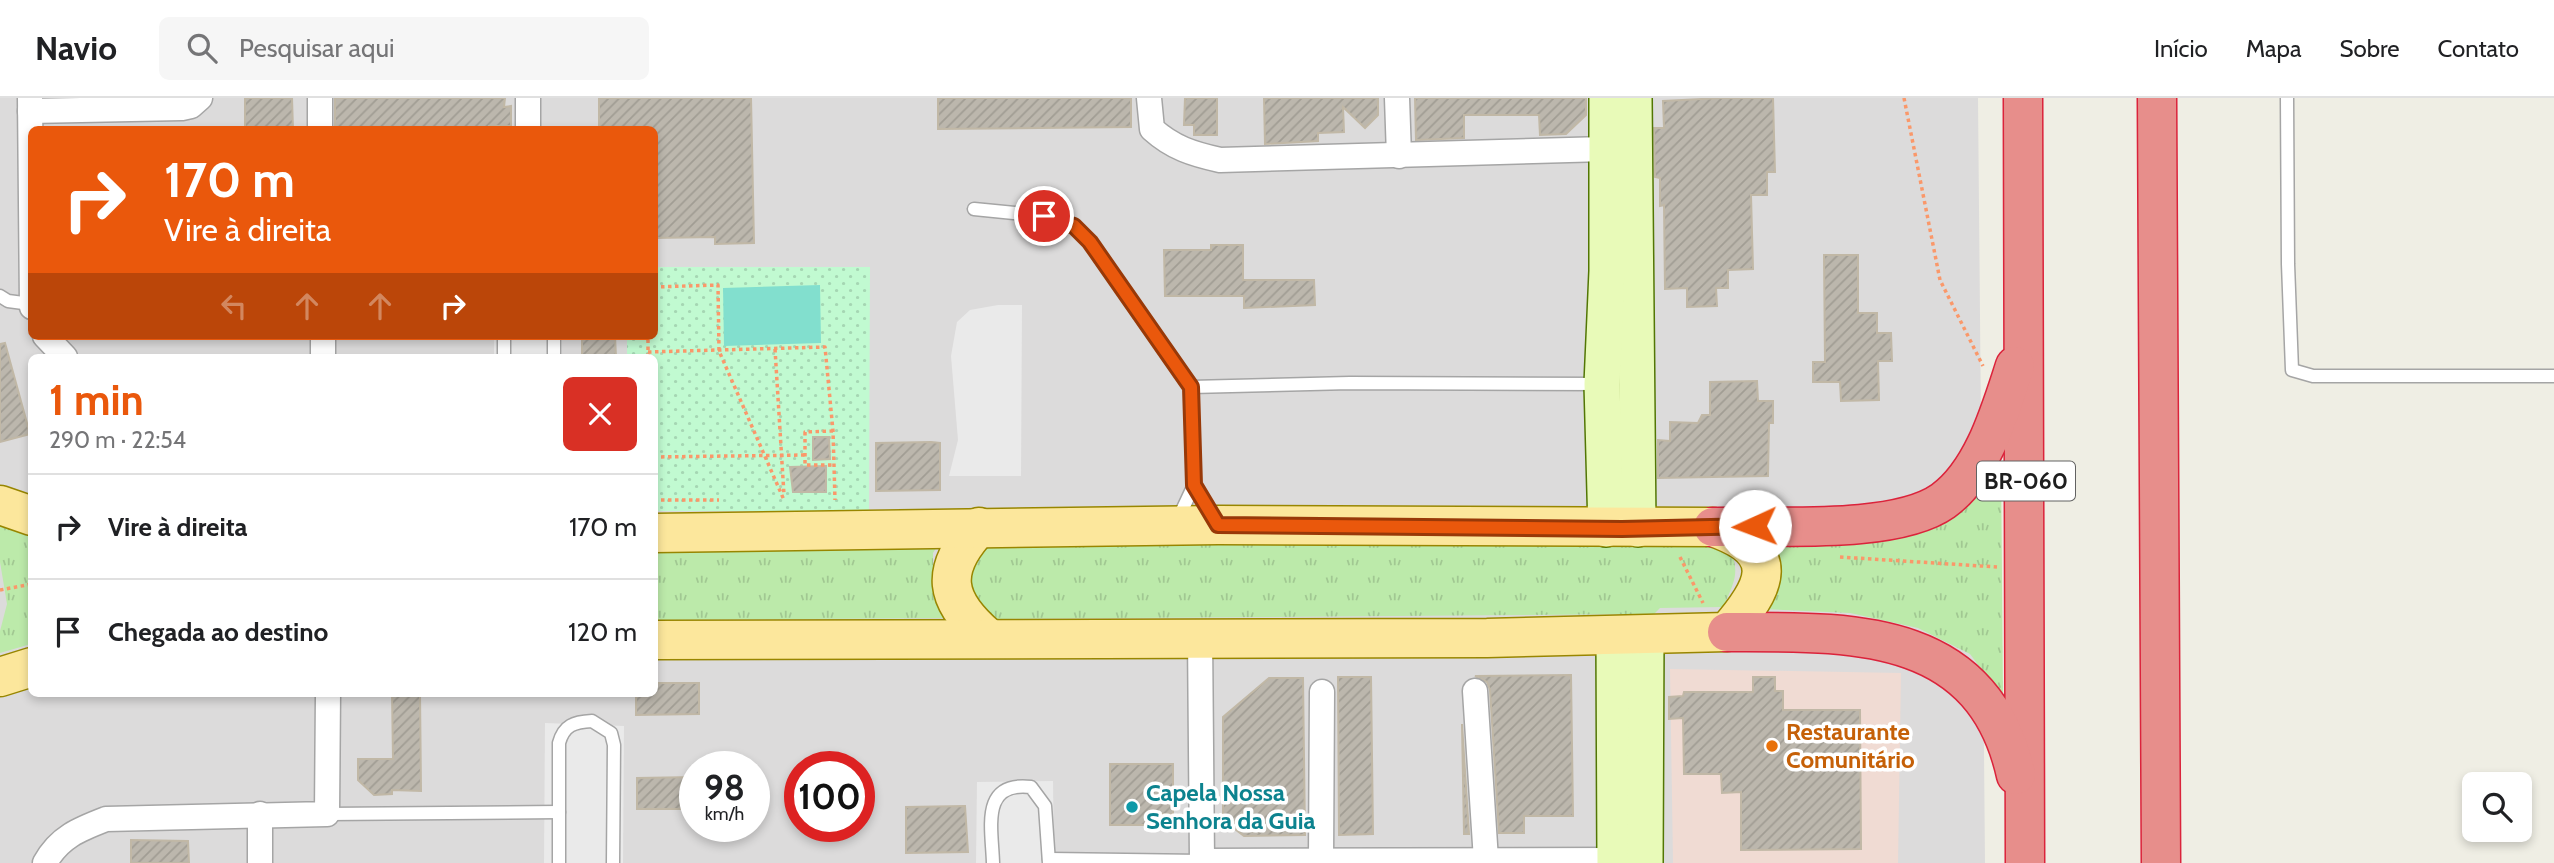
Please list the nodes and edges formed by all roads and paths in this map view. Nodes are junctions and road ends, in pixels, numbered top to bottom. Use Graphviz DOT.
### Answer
graph roads {
  1 [pos="200,98"];
  2 [pos="320,98"];
  3 [pos="528,98"];
  4 [pos="1149,98"];
  5 [pos="1397,98"];
  6 [pos="1607,98"];
  7 [pos="1634,98"];
  8 [pos="1904,98"];
  9 [pos="2023,98"];
  10 [pos="2157,98"];
  11 [pos="2287,98"];
  12 [pos="30,104"];
  13 [pos="30,126"];
  14 [pos="320,126"];
  15 [pos="528,126"];
  16 [pos="1605,149"];
  17 [pos="1399,156"];
  18 [pos="974,209"];
  19 [pos="658,287"];
  20 [pos="0,296"];
  21 [pos="28,304"];
  22 [pos="2024,338"];
  23 [pos="49,340"];
  24 [pos="775,348"];
  25 [pos="719,351"];
  26 [pos="62,354"];
  27 [pos="658,354"];
  28 [pos="2554,376"];
  29 [pos="1602,384"];
  30 [pos="1191,387"];
  31 [pos="2002,405"];
  32 [pos="833,431"];
  33 [pos="782,455"];
  34 [pos="805,455"];
  35 [pos="765,456"];
  36 [pos="658,457"];
  37 [pos="834,465"];
  38 [pos="1194,485"];
  39 [pos="658,500"];
  40 [pos="733,500"];
  41 [pos="771,500"];
  42 [pos="785,500"];
  43 [pos="797,500"];
  44 [pos="822,501"];
  45 [pos="0,505"];
  46 [pos="28,515"];
  47 [pos="1218,525"];
  48 [pos="1175,526"];
  49 [pos="979,527"];
  50 [pos="1696,527"];
  51 [pos="1622,529"];
  52 [pos="658,533"];
  53 [pos="28,585"];
  54 [pos="0,590"];
  55 [pos="1718,632"];
  56 [pos="1630,634"];
  57 [pos="1200,636"];
  58 [pos="987,637"];
  59 [pos="658,639"];
  60 [pos="28,668"];
  61 [pos="0,677"];
  62 [pos="1475,691"];
  63 [pos="1322,692"];
  64 [pos="328,697"];
  65 [pos="559,812"];
  66 [pos="260,814"];
  67 [pos="327,814"];
  68 [pos="2025,815"];
  69 [pos="1202,860"];
  70 [pos="1321,860"];
  71 [pos="1486,860"];
  72 [pos="1049,861"];
  73 [pos="1387,861"];
  74 [pos="1625,862"];
  75 [pos="45,863"];
  76 [pos="260,863"];
  77 [pos="559,863"];
  78 [pos="613,863"];
  79 [pos="993,863"];
  80 [pos="2025,863"];
  81 [pos="2161,863"];
  1 -- 12 [label="street"];
  2 -- 14 [label="street"];
  3 -- 15 [label="street"];
  4 -- 17 [label="street"];
  5 -- 17 [label="street"];
  6 -- 16 [label="street"];
  7 -- 51 [label="street"];
  8 -- 31 [label="path"];
  9 -- 22 [label="highway, BR-060"];
  10 -- 81 [label="highway"];
  11 -- 28 [label="lane"];
  12 -- 13 [label="street"];
  16 -- 17 [label="street"];
  16 -- 29 [label="street"];
  18 -- 30 [label="lane"];
  19 -- 25 [label="path"];
  20 -- 21 [label="lane"];
  22 -- 31 [label="highway"];
  22 -- 68 [label="highway, BR-060"];
  23 -- 26 [label="street"];
  24 -- 25 [label="path"];
  24 -- 32 [label="path"];
  24 -- 33 [label="path"];
  25 -- 27 [label="path"];
  25 -- 35 [label="path"];
  29 -- 30 [label="lane"];
  29 -- 51 [label="street"];
  30 -- 38 [label="lane"];
  31 -- 50 [label="highway"];
  32 -- 34 [label="path"];
  32 -- 37 [label="path"];
  33 -- 34 [label="path"];
  33 -- 35 [label="path"];
  33 -- 42 [label="path"];
  34 -- 37 [label="path"];
  35 -- 36 [label="path"];
  35 -- 42 [label="path"];
  37 -- 44 [label="path"];
  38 -- 47 [label="lane"];
  38 -- 48 [label="lane"];
  39 -- 40 [label="path"];
  41 -- 42 [label="path"];
  42 -- 43 [label="path"];
  45 -- 46 [label="main road"];
  47 -- 48 [label="main road"];
  47 -- 51 [label="main road"];
  48 -- 49 [label="main road"];
  49 -- 52 [label="main road"];
  49 -- 58 [label="main road"];
  50 -- 51 [label="main road"];
  50 -- 55 [label="path"];
  50 -- 55 [label="main road"];
  53 -- 54 [label="path"];
  55 -- 56 [label="main road"];
  55 -- 68 [label="highway"];
  56 -- 57 [label="main road"];
  56 -- 74 [label="street"];
  57 -- 58 [label="main road"];
  57 -- 69 [label="street"];
  58 -- 59 [label="main road"];
  60 -- 61 [label="main road"];
  62 -- 71 [label="street"];
  63 -- 70 [label="street"];
  64 -- 67 [label="street"];
  65 -- 67 [label="lane"];
  65 -- 77 [label="lane"];
  65 -- 78 [label="lane"];
  66 -- 67 [label="street"];
  66 -- 75 [label="street"];
  66 -- 76 [label="street"];
  68 -- 80 [label="highway, BR-060"];
  69 -- 70 [label="street"];
  69 -- 72 [label="lane"];
  70 -- 73 [label="street"];
  71 -- 73 [label="street"];
  71 -- 74 [label="street"];
  72 -- 79 [label="lane"];
}
